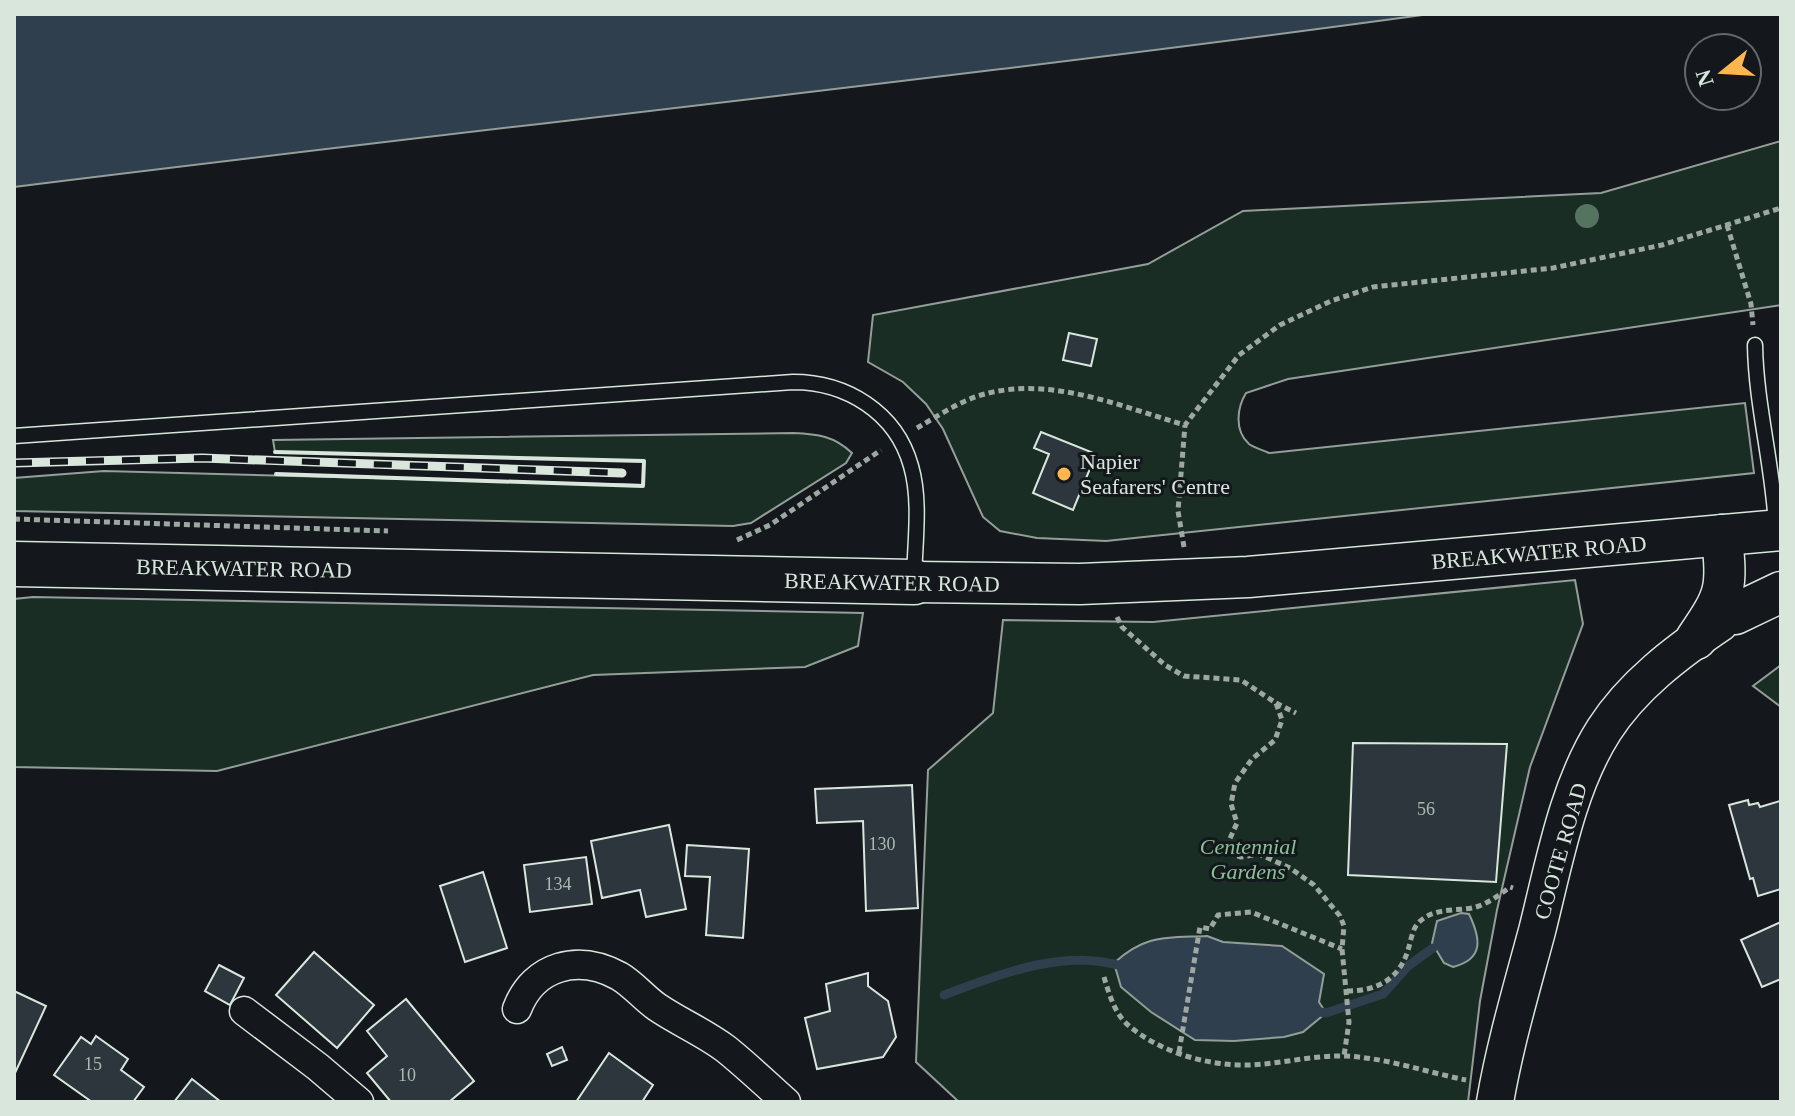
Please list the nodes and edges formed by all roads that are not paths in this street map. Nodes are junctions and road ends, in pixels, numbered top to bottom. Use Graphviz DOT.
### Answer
graph roads {
  1 [pos="1755,345"];
  2 [pos="14,436"];
  3 [pos="1722,535"];
  4 [pos="1776,537"];
  5 [pos="14,564"];
  6 [pos="914,582"];
  7 [pos="1765,595"];
  8 [pos="1696,639"];
  9 [pos="517,1009"];
  10 [pos="244,1011"];
  11 [pos="1497,1094"];
  12 [pos="359,1102"];
  13 [pos="786,1102"];
  1 -- 4 [label="lane"];
  2 -- 6 [label="lane"];
  3 -- 4 [label="main road, BREAKWATER ROAD"];
  3 -- 6 [label="main road, BREAKWATER ROAD"];
  3 -- 8 [label="main road, COOTE ROAD"];
  5 -- 6 [label="highway, BREAKWATER ROAD"];
  7 -- 8 [label="street, COOTE ROAD"];
  8 -- 11 [label="street, COOTE ROAD"];
  9 -- 13 [label="street"];
  10 -- 12 [label="street"];
}
